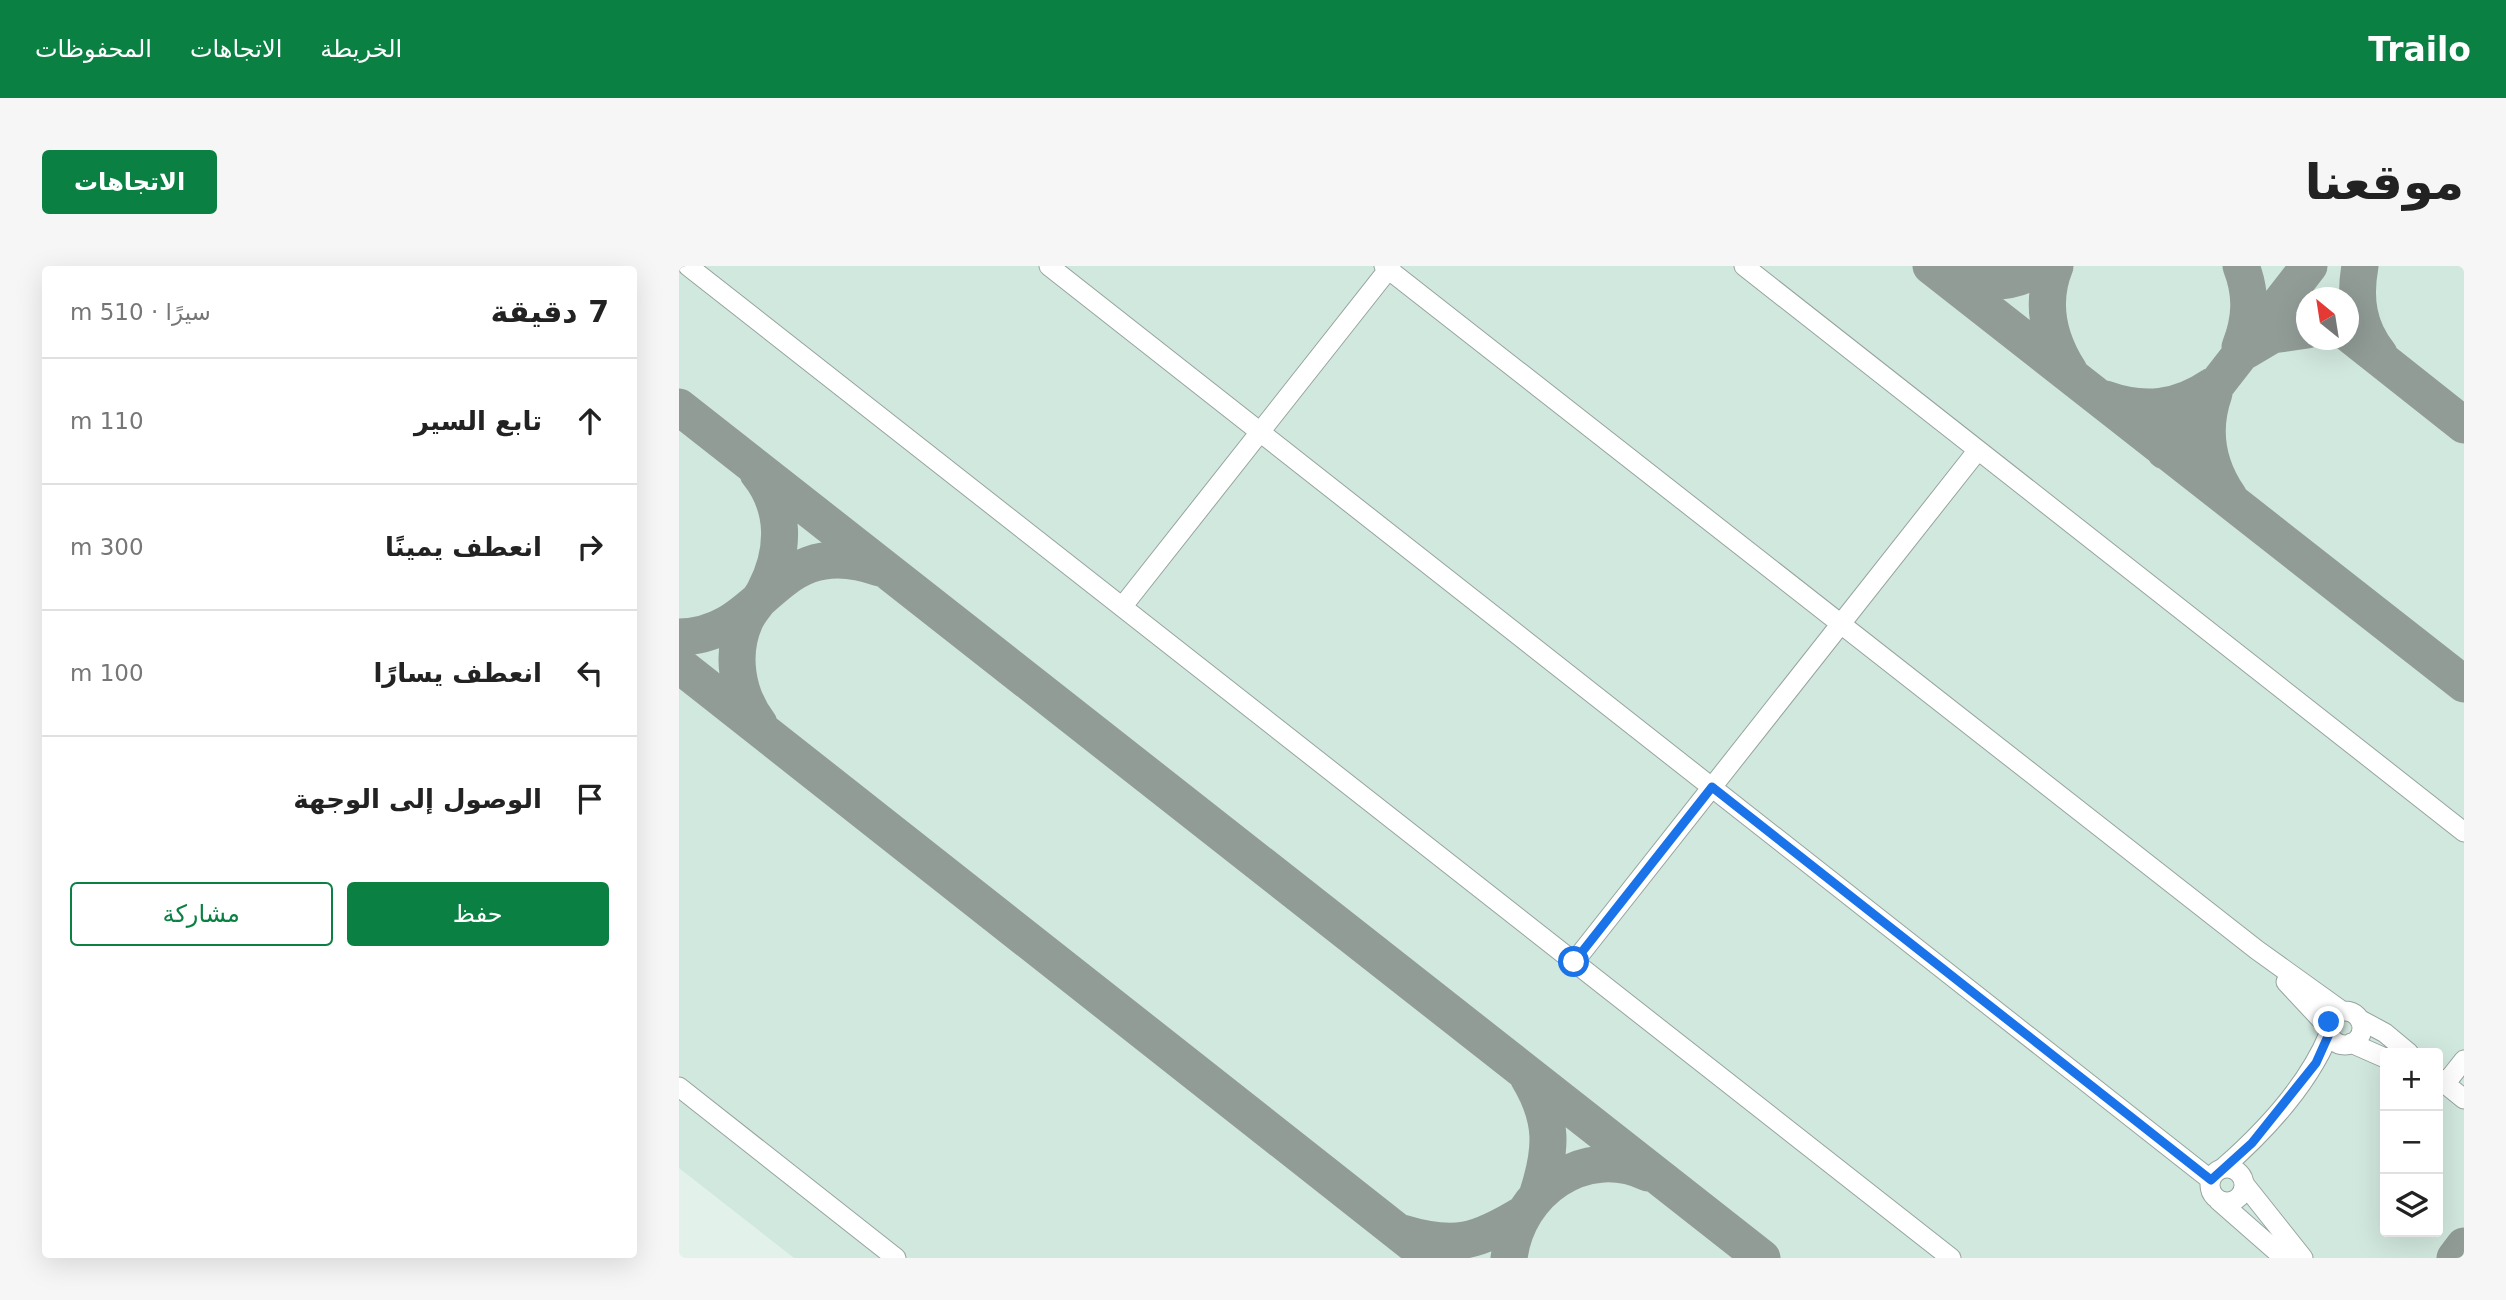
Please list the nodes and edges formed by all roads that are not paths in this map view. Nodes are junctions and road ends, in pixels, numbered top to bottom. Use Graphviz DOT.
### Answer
graph roads {
  1 [pos="688,266"];
  2 [pos="1049,266"];
  3 [pos="1744,266"];
  4 [pos="1388,267"];
  5 [pos="1260,432"];
  6 [pos="1979,450"];
  7 [pos="1122,607"];
  8 [pos="1841,625"];
  9 [pos="1712,787"];
  10 [pos="2464,832"];
  11 [pos="2257,950"];
  12 [pos="1574,962"];
  13 [pos="2351,1015"];
  14 [pos="2338,1037"];
  15 [pos="2403,1048"];
  16 [pos="2380,1056"];
  17 [pos="2464,1060"];
  18 [pos="2443,1078"];
  19 [pos="2443,1083"];
  20 [pos="679,1087"];
  21 [pos="2464,1099"];
  22 [pos="2252,1143"];
  23 [pos="2217,1174"];
  24 [pos="2244,1182"];
  25 [pos="2217,1199"];
  26 [pos="896,1258"];
  27 [pos="1951,1258"];
  28 [pos="2284,1258"];
  29 [pos="2303,1258"];
  1 -- 7 [label="lane"];
  2 -- 5 [label="lane"];
  3 -- 6 [label="lane"];
  4 -- 5 [label="lane"];
  4 -- 8 [label="lane"];
  5 -- 7 [label="lane"];
  5 -- 9 [label="lane"];
  6 -- 8 [label="lane"];
  6 -- 10 [label="lane"];
  7 -- 12 [label="lane"];
  8 -- 9 [label="lane"];
  8 -- 11 [label="lane"];
  9 -- 12 [label="lane"];
  9 -- 23 [label="lane"];
  11 -- 13 [label="lane"];
  11 -- 14 [label="lane"];
  12 -- 27 [label="lane"];
  13 -- 14 [label="lane"];
  13 -- 14 [label="lane"];
  13 -- 15 [label="lane"];
  14 -- 16 [label="lane"];
  14 -- 22 [label="lane"];
  17 -- 18 [label="lane"];
  19 -- 21 [label="lane"];
  20 -- 26 [label="lane"];
  22 -- 23 [label="lane"];
  22 -- 24 [label="lane"];
  23 -- 24 [label="lane"];
  23 -- 25 [label="lane"];
  24 -- 25 [label="lane"];
  24 -- 29 [label="lane"];
  25 -- 28 [label="lane"];
}
